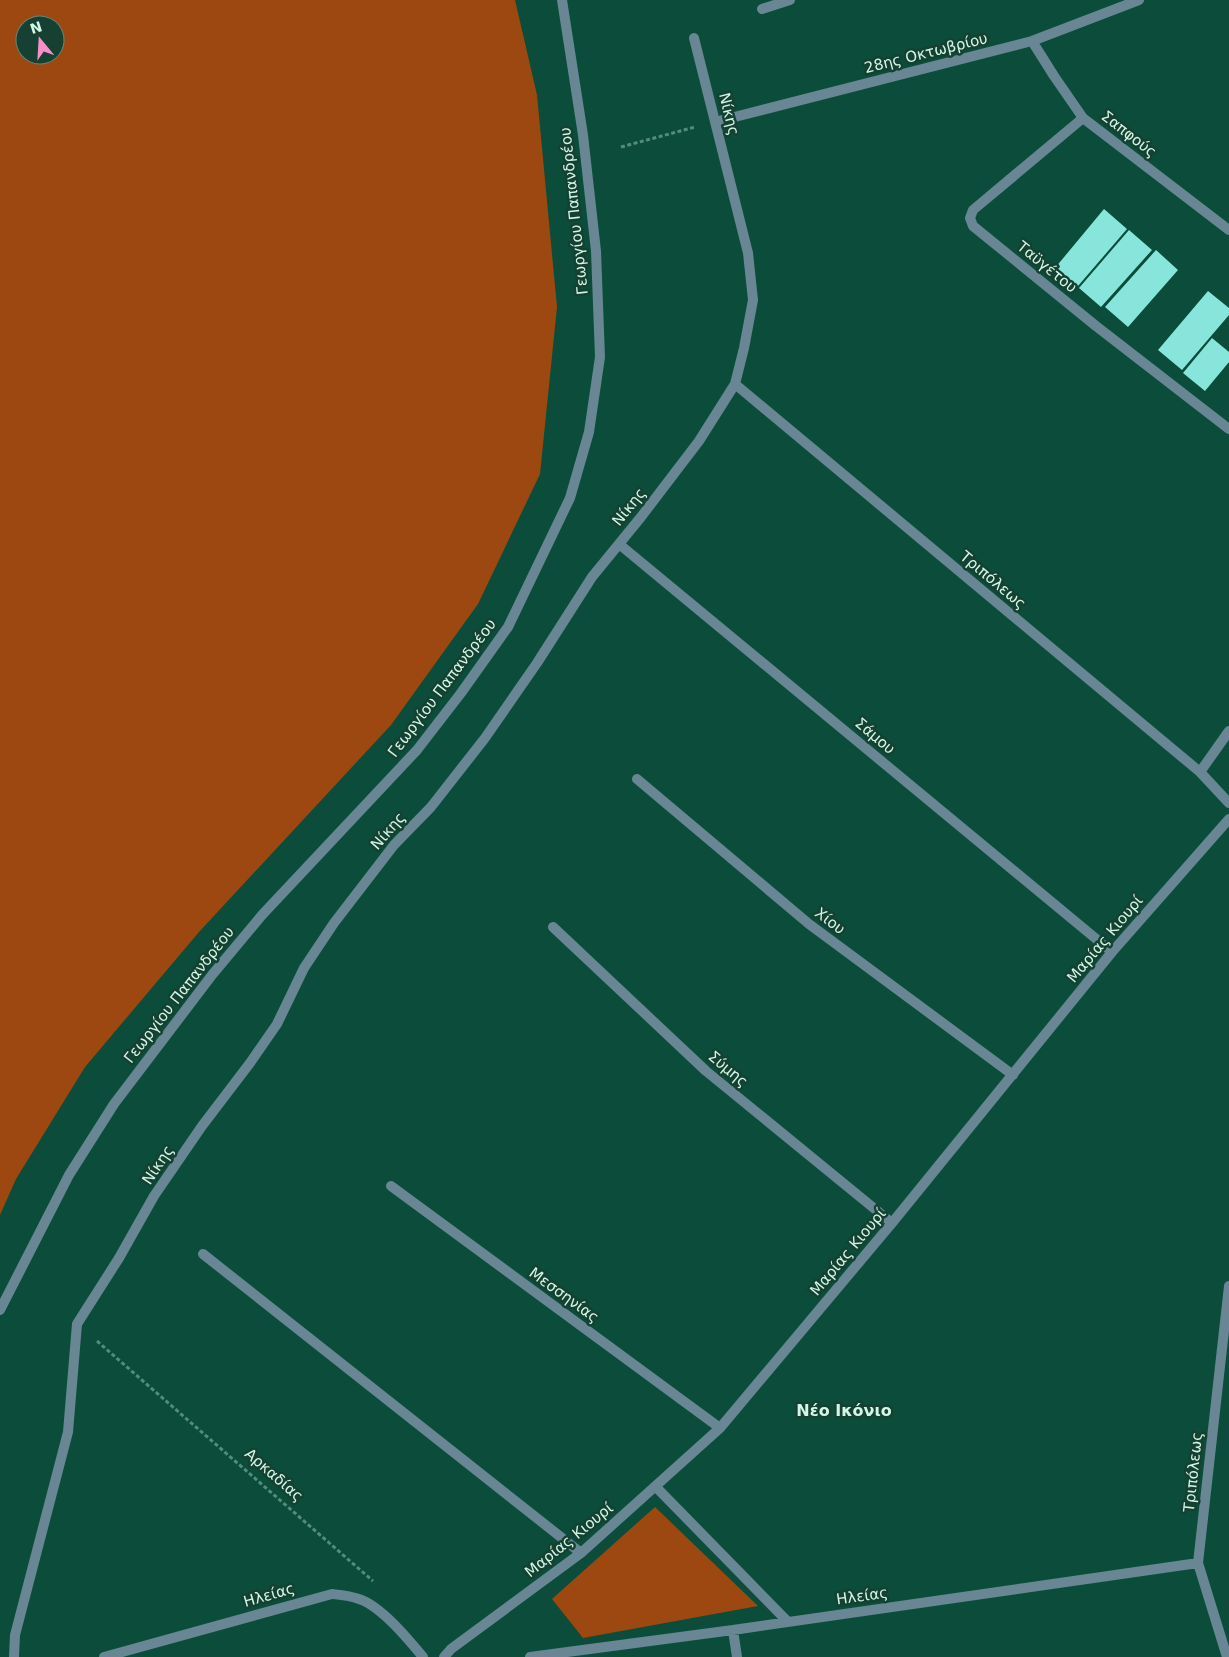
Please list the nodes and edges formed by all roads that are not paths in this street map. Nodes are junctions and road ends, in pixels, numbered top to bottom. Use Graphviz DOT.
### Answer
graph roads {
  1 [pos="562,0"];
  2 [pos="790,0"];
  3 [pos="1139,0"];
  4 [pos="762,9"];
  5 [pos="694,38"];
  6 [pos="1032,41"];
  7 [pos="1083,118"];
  8 [pos="715,122"];
  9 [pos="1229,230"];
  10 [pos="735,384"];
  11 [pos="1229,429"];
  12 [pos="619,544"];
  13 [pos="1229,731"];
  14 [pos="1200,772"];
  15 [pos="637,779"];
  16 [pos="1229,803"];
  17 [pos="1229,819"];
  18 [pos="553,927"];
  19 [pos="1112,952"];
  20 [pos="1013,1075"];
  21 [pos="391,1186"];
  22 [pos="892,1223"];
  23 [pos="203,1254"];
  24 [pos="1229,1286"];
  25 [pos="0,1310"];
  26 [pos="720,1428"];
  27 [pos="656,1486"];
  28 [pos="581,1553"];
  29 [pos="1198,1563"];
  30 [pos="788,1622"];
  31 [pos="733,1630"];
  32 [pos="14,1657"];
  33 [pos="104,1657"];
  34 [pos="423,1657"];
  35 [pos="444,1657"];
  36 [pos="530,1657"];
  37 [pos="737,1657"];
  38 [pos="1227,1657"];
  1 -- 25 [label="street, Γεωργίου Παπανδρέου"];
  2 -- 4 [label="street"];
  3 -- 6 [label="street, 28ης Οκτωβρίου"];
  5 -- 8 [label="street, Νίκης"];
  6 -- 7 [label="street, Σαπφούς"];
  6 -- 8 [label="street, 28ης Οκτωβρίου"];
  7 -- 9 [label="street, Σαπφούς"];
  7 -- 11 [label="street, Ταϋγέτου"];
  8 -- 10 [label="street, Νίκης"];
  10 -- 12 [label="street, Νίκης"];
  10 -- 14 [label="street, Τριπόλεως"];
  12 -- 19 [label="street, Σάμου"];
  12 -- 32 [label="street, Νίκης"];
  13 -- 14 [label="street"];
  14 -- 16 [label="street, Τριπόλεως"];
  15 -- 20 [label="street, Χίου"];
  17 -- 19 [label="street, Μαρίας Κιουρί"];
  18 -- 22 [label="street, Σύμης"];
  19 -- 20 [label="street, Μαρίας Κιουρί"];
  20 -- 22 [label="street, Μαρίας Κιουρί"];
  21 -- 26 [label="street, Μεσσηνίας"];
  22 -- 26 [label="street, Μαρίας Κιουρί"];
  23 -- 28 [label="street"];
  24 -- 29 [label="street, Τριπόλεως"];
  26 -- 27 [label="street, Μαρίας Κιουρί"];
  27 -- 28 [label="street, Μαρίας Κιουρί"];
  27 -- 30 [label="street"];
  28 -- 35 [label="street, Μαρίας Κιουρί"];
  29 -- 30 [label="street, Ηλείας"];
  29 -- 38 [label="street, Τριπόλεως"];
  30 -- 31 [label="street, Ηλείας"];
  31 -- 36 [label="street, Ηλείας"];
  31 -- 37 [label="street"];
  33 -- 34 [label="street, Ηλείας"];
}
